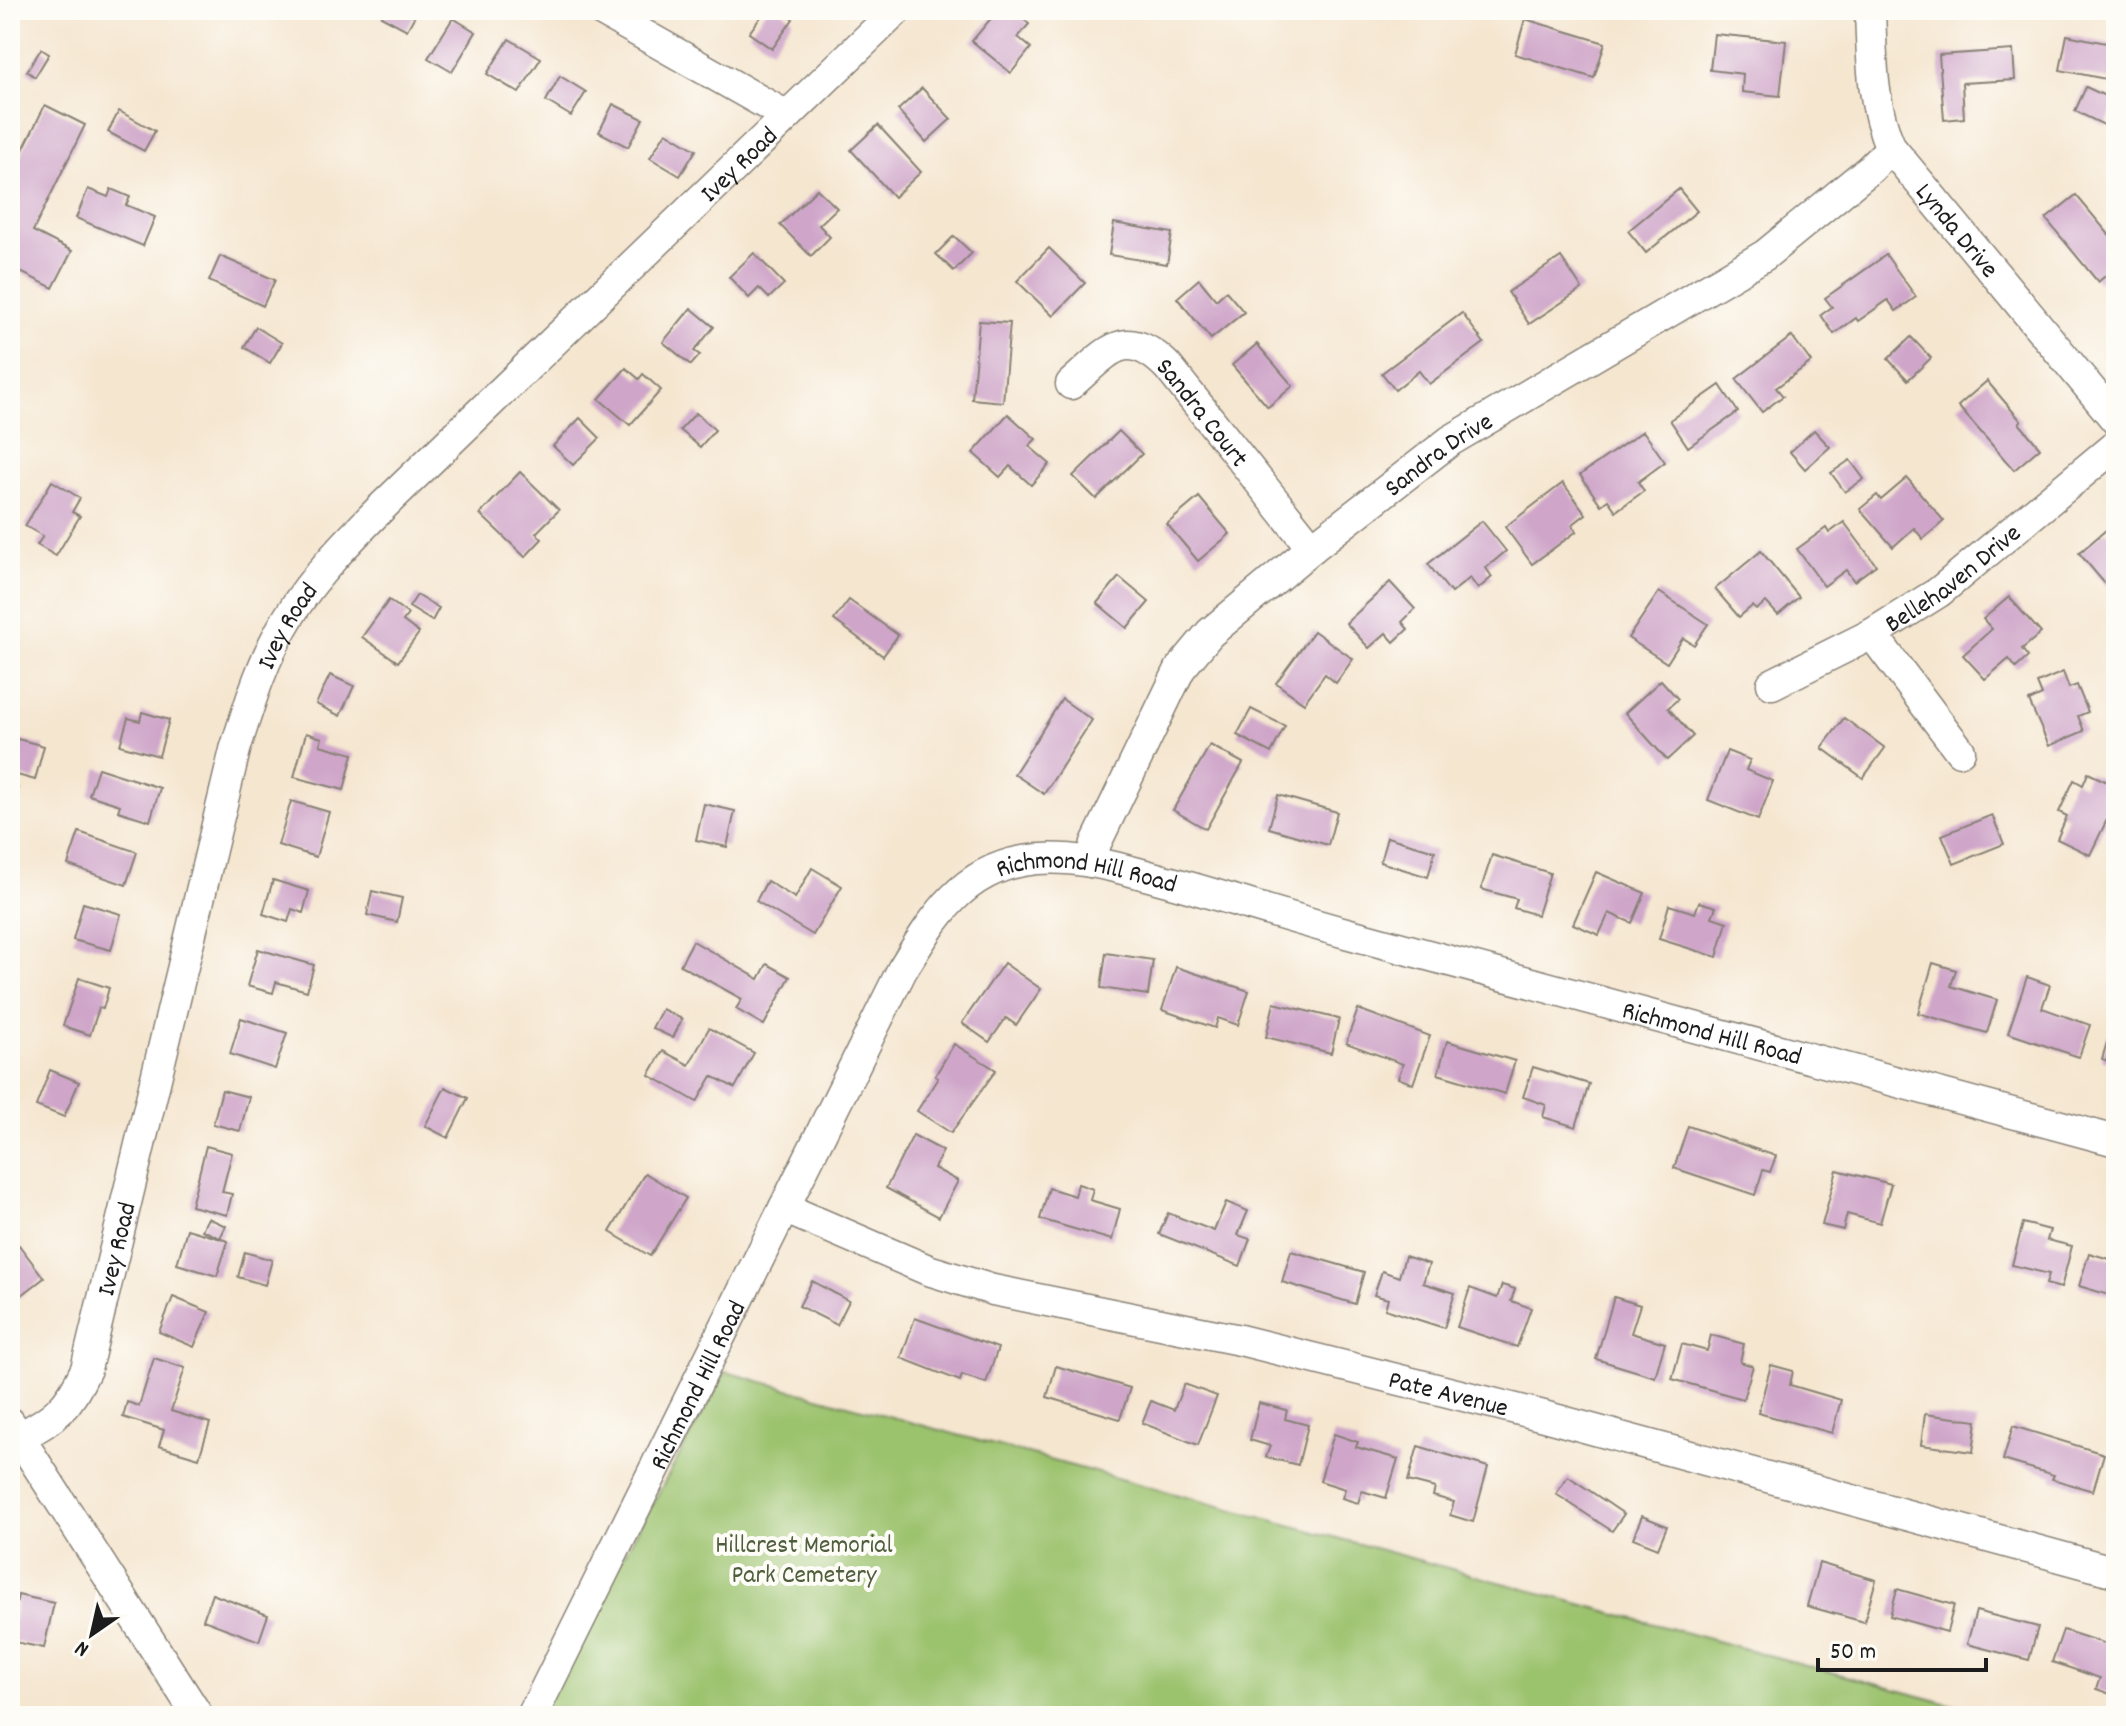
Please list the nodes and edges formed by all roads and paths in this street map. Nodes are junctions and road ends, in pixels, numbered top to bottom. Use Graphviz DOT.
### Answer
graph roads {
  1 [pos="600,10"];
  2 [pos="897,10"];
  3 [pos="1870,10"];
  4 [pos="787,116"];
  5 [pos="1891,148"];
  6 [pos="1071,384"];
  7 [pos="2116,420"];
  8 [pos="2116,445"];
  9 [pos="1312,548"];
  10 [pos="1872,634"];
  11 [pos="1772,684"];
  12 [pos="1960,751"];
  13 [pos="1091,862"];
  14 [pos="2116,1141"];
  15 [pos="784,1208"];
  16 [pos="15,1430"];
  17 [pos="2116,1572"];
  18 [pos="198,1716"];
  19 [pos="532,1716"];
  1 -- 4 [label="street"];
  2 -- 4 [label="street, Ivey Road"];
  3 -- 5 [label="street, Lynda Drive"];
  4 -- 16 [label="street, Ivey Road"];
  5 -- 7 [label="street, Lynda Drive"];
  5 -- 9 [label="street, Sandra Drive"];
  6 -- 9 [label="street, Sandra Court"];
  8 -- 10 [label="street, Bellehaven Drive"];
  9 -- 13 [label="street, Sandra Drive"];
  10 -- 11 [label="street, Bellehaven Drive"];
  10 -- 12 [label="street"];
  13 -- 14 [label="street, Richmond Hill Road"];
  13 -- 15 [label="street, Richmond Hill Road"];
  15 -- 17 [label="street, Pate Avenue"];
  15 -- 19 [label="street, Richmond Hill Road"];
  16 -- 18 [label="street"];
}
